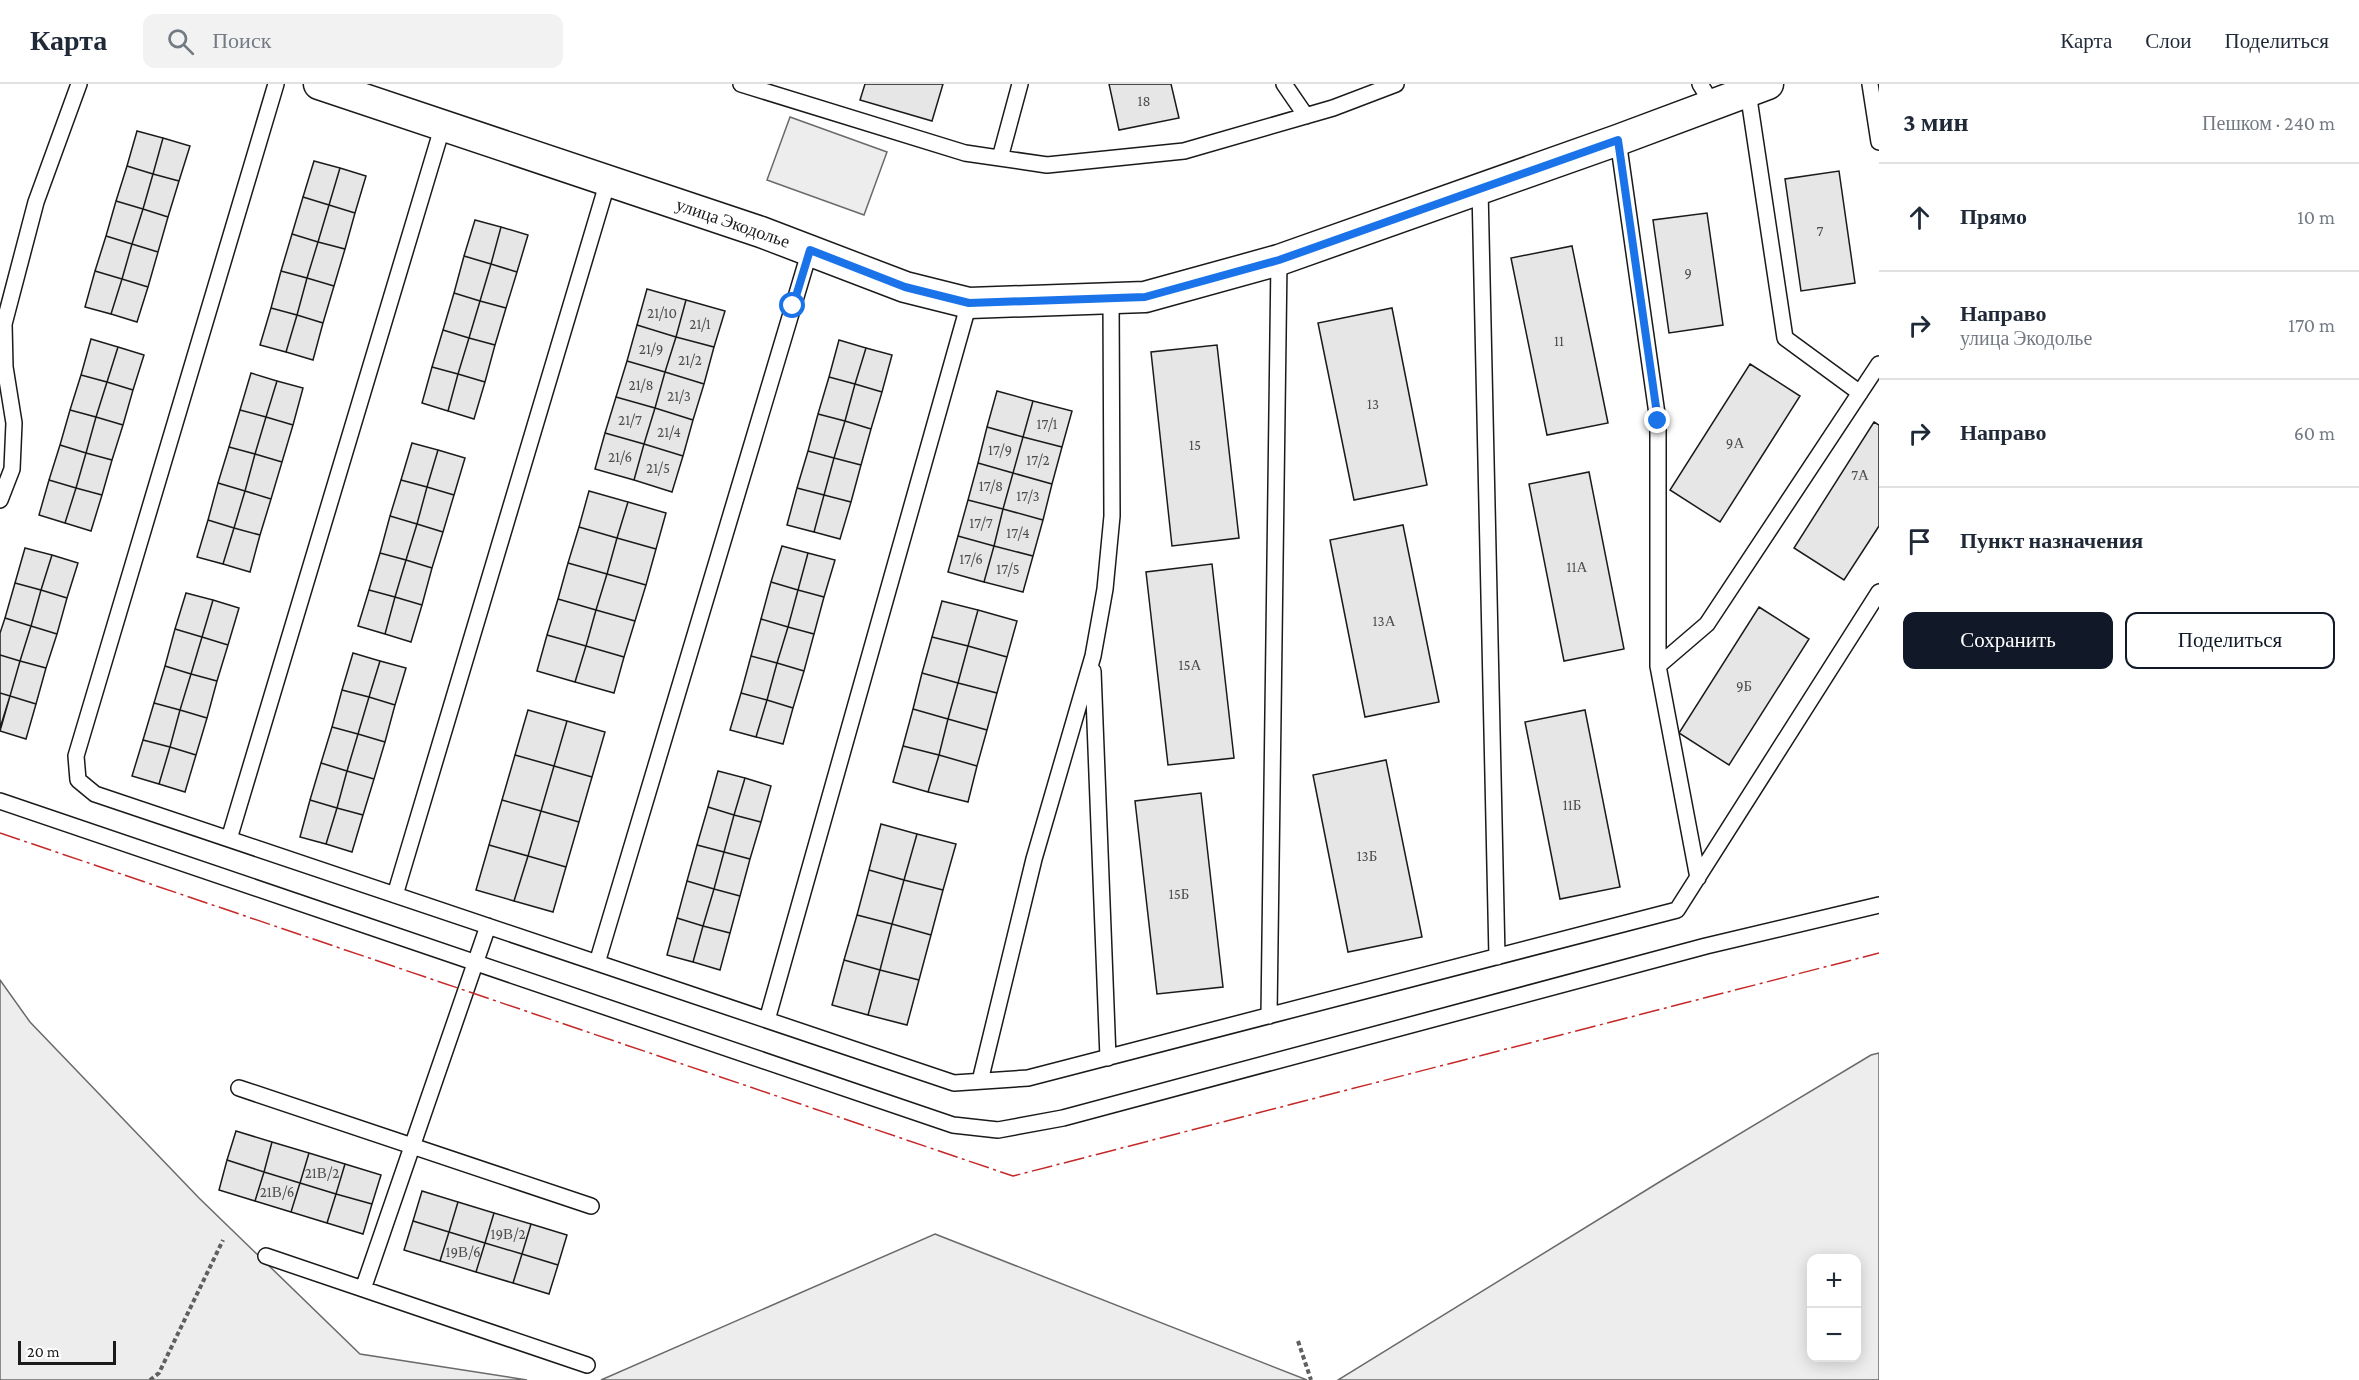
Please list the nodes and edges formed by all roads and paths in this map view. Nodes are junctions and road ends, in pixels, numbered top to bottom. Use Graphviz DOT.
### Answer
graph roads {
  1 [pos="79,84"];
  2 [pos="276,84"];
  3 [pos="319,84"];
  4 [pos="741,84"];
  5 [pos="1020,84"];
  6 [pos="1284,84"];
  7 [pos="1396,84"];
  8 [pos="1870,84"];
  9 [pos="1758,88"];
  10 [pos="788,91"];
  11 [pos="1707,94"];
  12 [pos="1305,116"];
  13 [pos="442,125"];
  14 [pos="1618,140"];
  15 [pos="1879,142"];
  16 [pos="999,158"];
  17 [pos="608,181"];
  18 [pos="1480,189"];
  19 [pos="810,250"];
  20 [pos="1279,260"];
  21 [pos="1111,298"];
  22 [pos="969,303"];
  23 [pos="1879,364"];
  24 [pos="1860,393"];
  25 [pos="0,500"];
  26 [pos="1879,592"];
  27 [pos="1093,656"];
  28 [pos="1658,666"];
  29 [pos="0,801"];
  30 [pos="229,839"];
  31 [pos="1698,878"];
  32 [pos="395,895"];
  33 [pos="1879,906"];
  34 [pos="488,926"];
  35 [pos="1497,957"];
  36 [pos="476,963"];
  37 [pos="597,963"];
  38 [pos="1269,1016"];
  39 [pos="767,1020"];
  40 [pos="1108,1058"];
  41 [pos="980,1081"];
  42 [pos="239,1088"];
  43 [pos="413,1146"];
  44 [pos="591,1206"];
  45 [pos="223,1240"];
  46 [pos="266,1256"];
  47 [pos="363,1289"];
  48 [pos="1298,1341"];
  49 [pos="587,1365"];
  50 [pos="150,1380"];
  51 [pos="1311,1380"];
  1 -- 25 [label="lane"];
  2 -- 30 [label="lane"];
  3 -- 13 [label="street, улица Экодолье"];
  4 -- 10 [label="lane"];
  5 -- 16 [label="lane"];
  6 -- 12 [label="lane"];
  7 -- 12 [label="lane"];
  8 -- 15 [label="lane"];
  9 -- 11 [label="street, улица Экодолье"];
  9 -- 24 [label="lane"];
  10 -- 16 [label="lane"];
  11 -- 14 [label="street, улица Экодолье"];
  12 -- 16 [label="lane"];
  13 -- 17 [label="street, улица Экодолье"];
  13 -- 30 [label="lane"];
  14 -- 18 [label="street, улица Экодолье"];
  14 -- 28 [label="lane"];
  17 -- 19 [label="street, улица Экодолье"];
  17 -- 32 [label="lane"];
  18 -- 20 [label="street, улица Экодолье"];
  18 -- 35 [label="lane"];
  19 -- 22 [label="street, улица Экодолье"];
  19 -- 37 [label="lane"];
  20 -- 21 [label="street, улица Экодолье"];
  20 -- 38 [label="lane"];
  21 -- 22 [label="street, улица Экодолье"];
  21 -- 27 [label="lane"];
  22 -- 39 [label="lane"];
  23 -- 24 [label="lane"];
  24 -- 28 [label="lane"];
  26 -- 31 [label="lane"];
  27 -- 40 [label="lane"];
  27 -- 41 [label="lane"];
  28 -- 31 [label="lane"];
  29 -- 36 [label="lane"];
  30 -- 32 [label="lane"];
  31 -- 35 [label="lane"];
  32 -- 34 [label="lane"];
  33 -- 36 [label="lane"];
  34 -- 36 [label="lane"];
  34 -- 37 [label="lane"];
  35 -- 38 [label="lane"];
  36 -- 43 [label="lane"];
  37 -- 39 [label="lane"];
  38 -- 40 [label="lane"];
  39 -- 41 [label="lane"];
  40 -- 41 [label="lane"];
  42 -- 43 [label="lane"];
  43 -- 44 [label="lane"];
  43 -- 47 [label="lane"];
  45 -- 50 [label="path"];
  46 -- 47 [label="lane"];
  47 -- 49 [label="lane"];
  48 -- 51 [label="path"];
}
